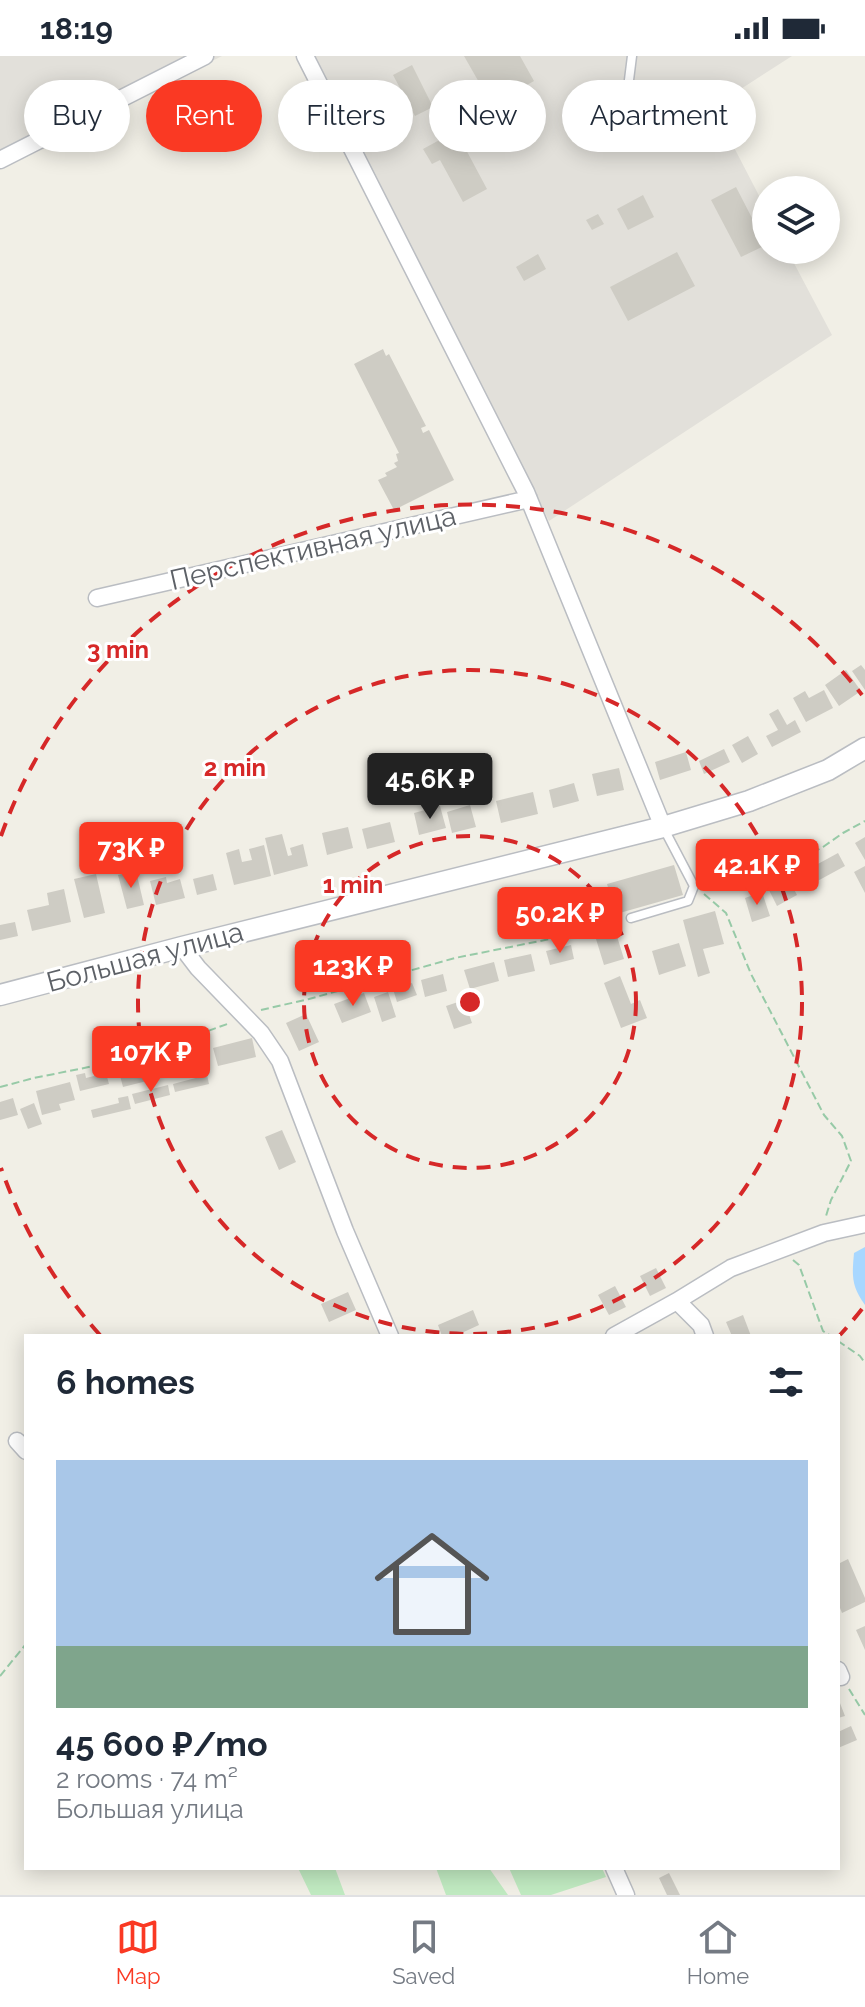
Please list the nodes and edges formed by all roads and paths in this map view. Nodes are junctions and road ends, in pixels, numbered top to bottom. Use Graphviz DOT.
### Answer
graph roads {
  1 [pos="205,56"];
  2 [pos="305,56"];
  3 [pos="632,56"];
  4 [pos="629,80"];
  5 [pos="0,160"];
  6 [pos="529,499"];
  7 [pos="97,598"];
  8 [pos="865,748"];
  9 [pos="865,821"];
  10 [pos="663,827"];
  11 [pos="694,886"];
  12 [pos="709,899"];
  13 [pos="631,918"];
  14 [pos="182,947"];
  15 [pos="0,995"];
  16 [pos="256,1012"];
  17 [pos="236,1021"];
  18 [pos="0,1087"];
  19 [pos="865,1224"];
  20 [pos="824,1233"];
  21 [pos="781,1249"];
  22 [pos="677,1301"];
  23 [pos="389,1334"];
  24 [pos="618,1334"];
  25 [pos="704,1334"];
  26 [pos="828,1334"];
  27 [pos="840,1342"];
  28 [pos="865,1363"];
  29 [pos="24,1646"];
  30 [pos="840,1673"];
  31 [pos="0,1676"];
  32 [pos="865,1715"];
  33 [pos="615,1870"];
  34 [pos="622,1894"];
  1 -- 5 [label="street"];
  2 -- 6 [label="street"];
  3 -- 4 [label="lane"];
  6 -- 7 [label="street, Перспективная улица"];
  6 -- 10 [label="street"];
  8 -- 10 [label="street, Большая улица"];
  9 -- 11 [label="path"];
  10 -- 11 [label="lane"];
  10 -- 14 [label="street, Большая улица"];
  11 -- 13 [label="lane"];
  12 -- 20 [label="path"];
  13 -- 16 [label="path"];
  14 -- 15 [label="street, Большая улица"];
  14 -- 23 [label="street"];
  17 -- 18 [label="path"];
  19 -- 20 [label="street"];
  20 -- 21 [label="street"];
  21 -- 22 [label="street"];
  21 -- 26 [label="path"];
  22 -- 24 [label="street"];
  22 -- 25 [label="street"];
  27 -- 28 [label="path"];
  29 -- 31 [label="path"];
  30 -- 32 [label="path"];
  33 -- 34 [label="street"];
}
